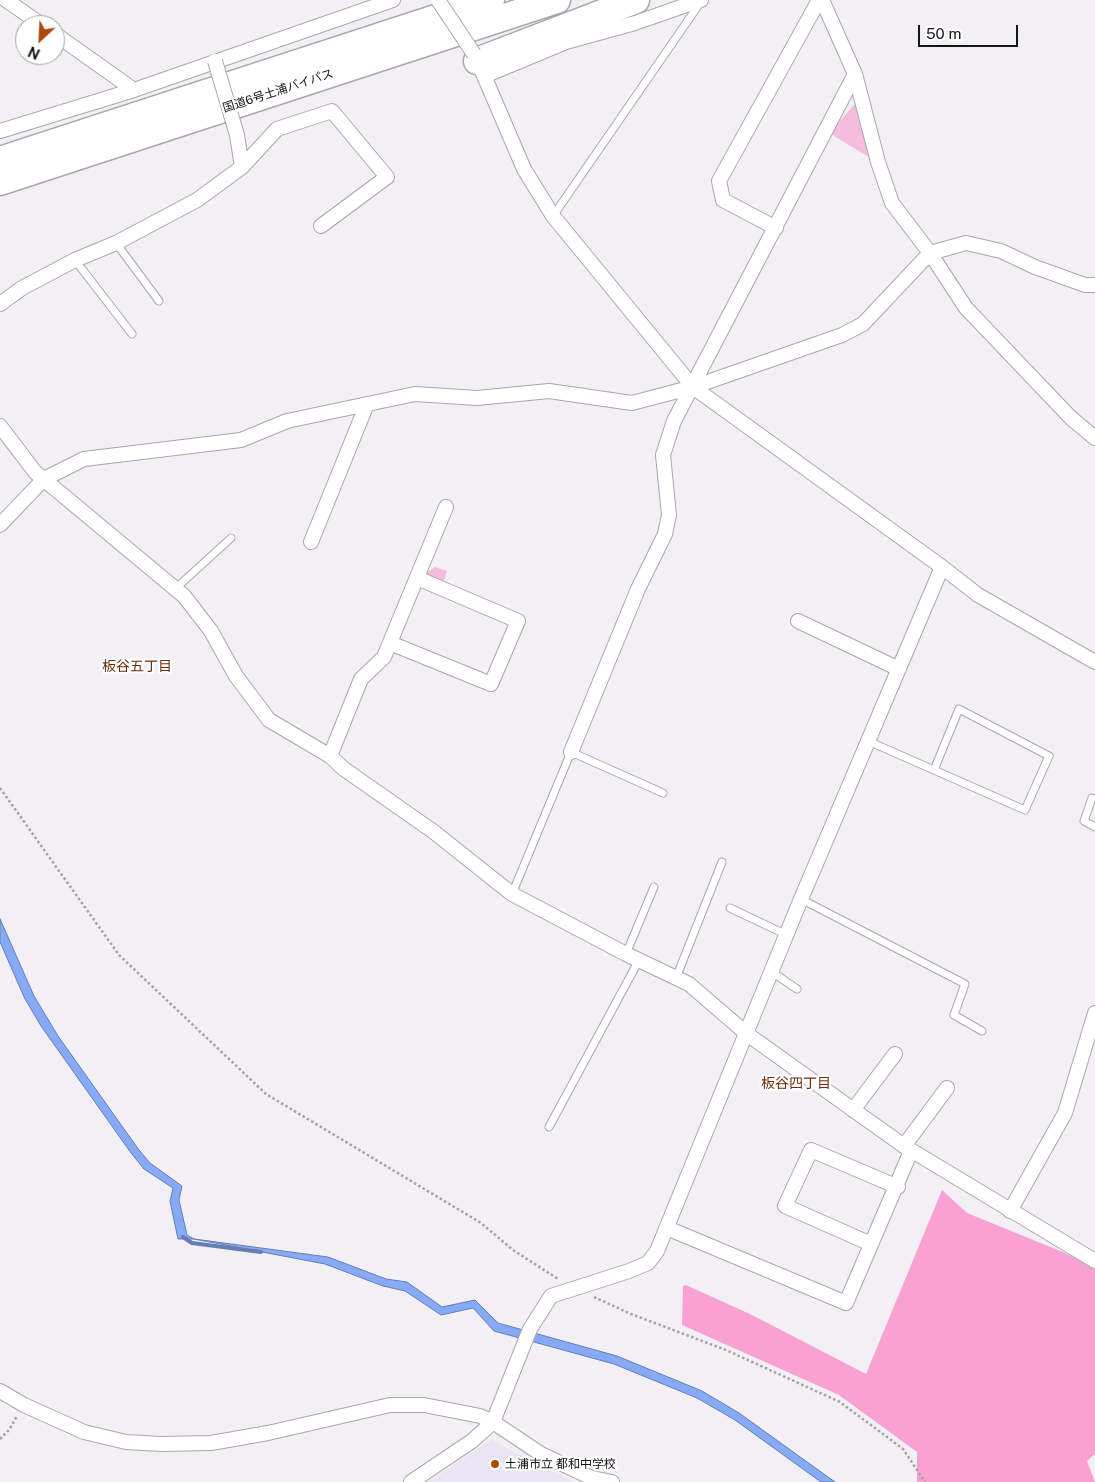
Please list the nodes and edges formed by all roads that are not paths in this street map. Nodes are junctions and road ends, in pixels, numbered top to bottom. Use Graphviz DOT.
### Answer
graph roads {
  1 [pos="6,0"];
  2 [pos="393,0"];
  3 [pos="438,0"];
  4 [pos="492,0"];
  5 [pos="557,0"];
  6 [pos="636,0"];
  7 [pos="701,0"];
  8 [pos="820,0"];
  9 [pos="28,15"];
  10 [pos="65,41"];
  11 [pos="215,61"];
  12 [pos="478,64"];
  13 [pos="855,74"];
  14 [pos="134,90"];
  15 [pos="0,131"];
  16 [pos="0,160"];
  17 [pos="242,168"];
  18 [pos="0,182"];
  19 [pos="552,216"];
  20 [pos="321,226"];
  21 [pos="776,228"];
  22 [pos="116,243"];
  23 [pos="930,253"];
  24 [pos="75,260"];
  25 [pos="1095,285"];
  26 [pos="159,302"];
  27 [pos="0,304"];
  28 [pos="132,334"];
  29 [pos="693,387"];
  30 [pos="367,404"];
  31 [pos="0,426"];
  32 [pos="1095,438"];
  33 [pos="44,479"];
  34 [pos="446,507"];
  35 [pos="0,525"];
  36 [pos="231,538"];
  37 [pos="311,542"];
  38 [pos="942,567"];
  39 [pos="417,578"];
  40 [pos="176,589"];
  41 [pos="798,621"];
  42 [pos="390,643"];
  43 [pos="1095,662"];
  44 [pos="899,669"];
  45 [pos="868,741"];
  46 [pos="571,752"];
  47 [pos="330,756"];
  48 [pos="934,770"];
  49 [pos="663,793"];
  50 [pos="1092,798"];
  51 [pos="1095,827"];
  52 [pos="722,862"];
  53 [pos="654,888"];
  54 [pos="512,894"];
  55 [pos="801,899"];
  56 [pos="730,908"];
  57 [pos="787,935"];
  58 [pos="633,957"];
  59 [pos="772,972"];
  60 [pos="676,978"];
  61 [pos="797,989"];
  62 [pos="1095,1013"];
  63 [pos="982,1031"];
  64 [pos="747,1034"];
  65 [pos="1092,1035"];
  66 [pos="895,1054"];
  67 [pos="947,1088"];
  68 [pos="853,1110"];
  69 [pos="549,1127"];
  70 [pos="908,1148"];
  71 [pos="898,1186"];
  72 [pos="1010,1211"];
  73 [pos="667,1228"];
  74 [pos="870,1244"];
  75 [pos="1095,1261"];
  76 [pos="0,1392"];
  77 [pos="493,1422"];
  78 [pos="411,1482"];
  79 [pos="612,1482"];
  1 -- 9 [label="street"];
  2 -- 11 [label="street"];
  3 -- 12 [label="street, bridge"];
  4 -- 16 [label="highway, 国道6号土浦バイパス"];
  5 -- 18 [label="highway, 国道6号土浦バイパス"];
  6 -- 12 [label="highway"];
  7 -- 12 [label="street"];
  7 -- 19 [label="lane"];
  8 -- 13 [label="street"];
  8 -- 21 [label="street"];
  10 -- 14 [label="street"];
  11 -- 14 [label="street"];
  11 -- 17 [label="street, bridge"];
  12 -- 19 [label="street"];
  13 -- 21 [label="street"];
  13 -- 23 [label="street"];
  14 -- 15 [label="street"];
  17 -- 20 [label="street"];
  17 -- 22 [label="street"];
  19 -- 29 [label="street"];
  21 -- 29 [label="street"];
  22 -- 24 [label="street"];
  22 -- 26 [label="lane"];
  23 -- 25 [label="street"];
  23 -- 29 [label="street"];
  23 -- 32 [label="street"];
  24 -- 27 [label="street"];
  24 -- 28 [label="lane"];
  29 -- 30 [label="street"];
  29 -- 38 [label="street"];
  29 -- 46 [label="street"];
  30 -- 33 [label="street"];
  30 -- 37 [label="street"];
  31 -- 33 [label="street"];
  33 -- 35 [label="street"];
  33 -- 40 [label="street"];
  34 -- 39 [label="street"];
  36 -- 40 [label="lane"];
  38 -- 43 [label="street"];
  38 -- 44 [label="street"];
  39 -- 42 [label="street"];
  39 -- 42 [label="street"];
  40 -- 47 [label="street"];
  41 -- 44 [label="street"];
  42 -- 47 [label="street"];
  44 -- 45 [label="street"];
  45 -- 48 [label="lane"];
  45 -- 55 [label="street"];
  46 -- 49 [label="lane"];
  46 -- 54 [label="lane"];
  47 -- 54 [label="street"];
  48 -- 48 [label="lane"];
  50 -- 51 [label="lane"];
  52 -- 60 [label="lane"];
  53 -- 58 [label="lane"];
  54 -- 58 [label="street"];
  55 -- 57 [label="street"];
  55 -- 63 [label="lane"];
  56 -- 57 [label="lane"];
  57 -- 59 [label="street"];
  58 -- 60 [label="street"];
  58 -- 69 [label="lane"];
  59 -- 61 [label="lane"];
  59 -- 64 [label="street"];
  60 -- 64 [label="street"];
  62 -- 65 [label="street"];
  64 -- 68 [label="street"];
  64 -- 73 [label="street"];
  65 -- 72 [label="street"];
  66 -- 68 [label="street"];
  67 -- 70 [label="street"];
  68 -- 70 [label="street"];
  70 -- 71 [label="street"];
  70 -- 72 [label="street"];
  71 -- 74 [label="street"];
  71 -- 74 [label="street"];
  72 -- 75 [label="street"];
  73 -- 74 [label="street"];
  73 -- 77 [label="street"];
  76 -- 77 [label="street"];
  77 -- 78 [label="street"];
  77 -- 79 [label="street"];
}
